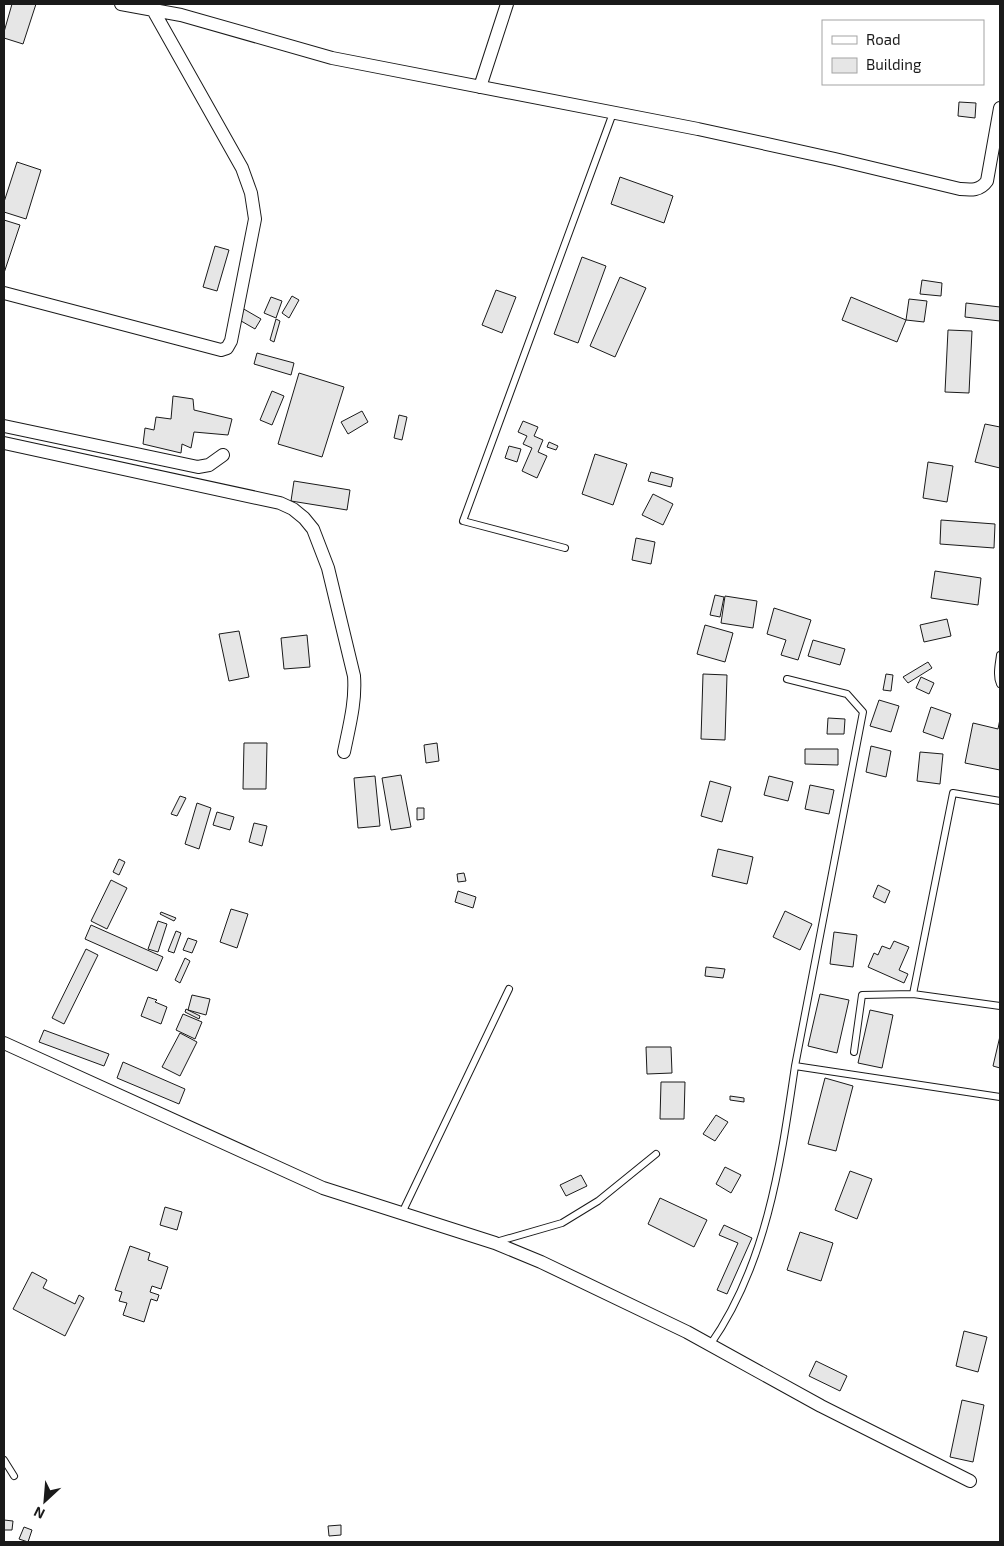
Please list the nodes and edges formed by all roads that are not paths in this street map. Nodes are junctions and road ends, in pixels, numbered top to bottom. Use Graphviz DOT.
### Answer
graph roads {
  1 [pos="121,4"];
  2 [pos="507,4"];
  3 [pos="153,10"];
  4 [pos="480,87"];
  5 [pos="1000,108"];
  6 [pos="613,113"];
  7 [pos="4,293"];
  8 [pos="4,426"];
  9 [pos="4,443"];
  10 [pos="223,455"];
  11 [pos="564,548"];
  12 [pos="1000,655"];
  13 [pos="787,679"];
  14 [pos="1000,684"];
  15 [pos="344,752"];
  16 [pos="1000,801"];
  17 [pos="510,989"];
  18 [pos="913,994"];
  19 [pos="1000,1006"];
  20 [pos="4,1043"];
  21 [pos="854,1052"];
  22 [pos="796,1066"];
  23 [pos="1000,1097"];
  24 [pos="656,1154"];
  25 [pos="402,1213"];
  26 [pos="495,1243"];
  27 [pos="710,1344"];
  28 [pos="4,1460"];
  29 [pos="14,1476"];
  30 [pos="970,1482"];
  1 -- 3 [label="street"];
  2 -- 4 [label="street"];
  3 -- 4 [label="street"];
  3 -- 7 [label="street"];
  4 -- 6 [label="street"];
  5 -- 6 [label="street"];
  6 -- 11 [label="lane"];
  8 -- 10 [label="street"];
  9 -- 15 [label="street"];
  12 -- 14 [label="lane"];
  13 -- 22 [label="lane"];
  16 -- 18 [label="lane"];
  17 -- 25 [label="lane"];
  18 -- 19 [label="lane"];
  18 -- 21 [label="lane"];
  20 -- 25 [label="street"];
  22 -- 23 [label="lane"];
  22 -- 27 [label="lane"];
  24 -- 26 [label="lane"];
  25 -- 26 [label="street"];
  26 -- 27 [label="street"];
  27 -- 30 [label="street"];
  28 -- 29 [label="lane"];
}
